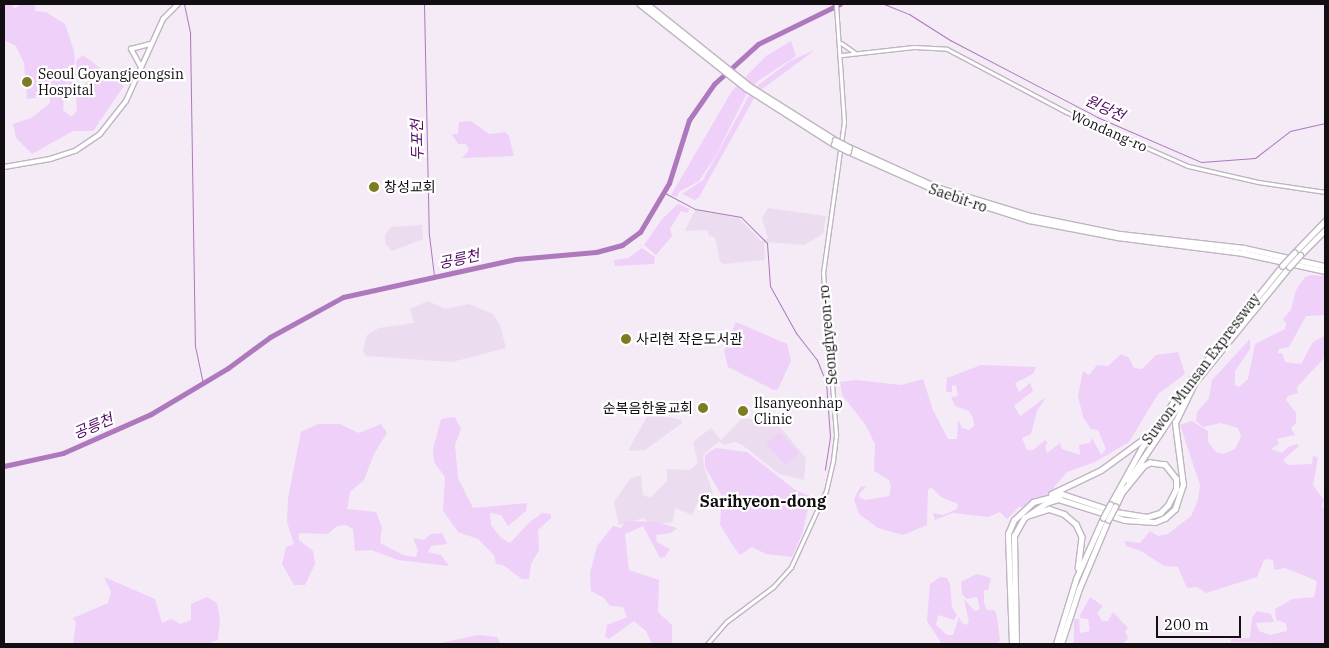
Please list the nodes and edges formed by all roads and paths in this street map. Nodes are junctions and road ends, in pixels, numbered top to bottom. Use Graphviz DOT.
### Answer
graph roads {
  1 [pos="178,4"];
  2 [pos="640,4"];
  3 [pos="647,4"];
  4 [pos="836,4"];
  5 [pos="840,41"];
  6 [pos="150,44"];
  7 [pos="700,51"];
  8 [pos="857,53"];
  9 [pos="842,55"];
  10 [pos="141,68"];
  11 [pos="4,167"];
  12 [pos="1325,192"];
  13 [pos="1325,221"];
  14 [pos="1325,230"];
  15 [pos="1308,264"];
  16 [pos="1325,266"];
  17 [pos="1325,270"];
  18 [pos="1194,384"];
  19 [pos="1152,432"];
  20 [pos="1123,492"];
  21 [pos="1045,497"];
  22 [pos="1112,506"];
  23 [pos="1106,519"];
  24 [pos="1021,522"];
  25 [pos="1076,579"];
  26 [pos="707,644"];
  27 [pos="1012,644"];
  28 [pos="1016,644"];
  29 [pos="1056,644"];
  30 [pos="1061,644"];
  1 -- 6 [label="main road"];
  2 -- 7 [label="highway, Saebit-ro"];
  3 -- 7 [label="highway, Saebit-ro"];
  4 -- 5 [label="main road, Seonghyeon-ro"];
  5 -- 8 [label="main road"];
  5 -- 9 [label="main road, Seonghyeon-ro"];
  6 -- 10 [label="main road"];
  6 -- 10 [label="main road"];
  7 -- 15 [label="highway, Saebit-ro, bridge"];
  8 -- 9 [label="main road, Wondang-ro"];
  8 -- 12 [label="main road, Wondang-ro"];
  9 -- 26 [label="main road, Seonghyeon-ro"];
  10 -- 11 [label="main road"];
  13 -- 19 [label="highway, Suwon-Munsan Expressway, bridge"];
  14 -- 18 [label="highway, Suwon-Munsan Expressway, bridge"];
  15 -- 16 [label="highway, Saebit-ro"];
  15 -- 17 [label="highway, Saebit-ro"];
  18 -- 20 [label="highway, Suwon-Munsan Expressway"];
  18 -- 24 [label="highway"];
  19 -- 21 [label="highway"];
  19 -- 22 [label="highway, Suwon-Munsan Expressway"];
  20 -- 21 [label="highway"];
  20 -- 22 [label="highway, Suwon-Munsan Expressway"];
  21 -- 27 [label="highway"];
  22 -- 23 [label="highway, Suwon-Munsan Expressway, bridge"];
  23 -- 25 [label="highway, Suwon-Munsan Expressway"];
  23 -- 30 [label="highway, Suwon-Munsan Expressway"];
  24 -- 25 [label="highway"];
  24 -- 28 [label="highway"];
  25 -- 29 [label="highway, Suwon-Munsan Expressway"];
}
